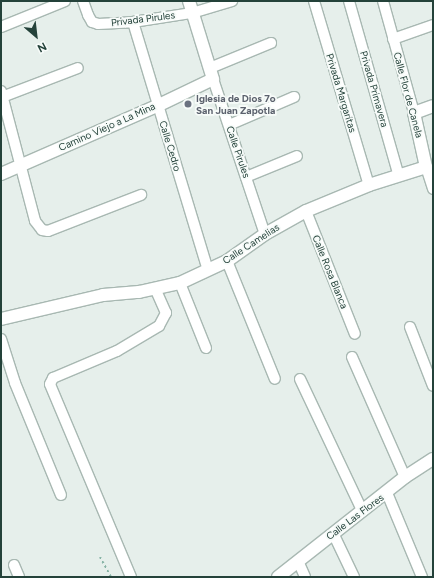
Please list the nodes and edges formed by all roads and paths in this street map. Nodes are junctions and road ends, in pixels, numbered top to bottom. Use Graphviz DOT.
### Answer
graph roads {
  1 [pos="65,1"];
  2 [pos="83,1"];
  3 [pos="189,1"];
  4 [pos="232,1"];
  5 [pos="314,1"];
  6 [pos="349,1"];
  7 [pos="383,1"];
  8 [pos="192,13"];
  9 [pos="133,22"];
  10 [pos="433,25"];
  11 [pos="1,27"];
  12 [pos="393,39"];
  13 [pos="271,42"];
  14 [pos="78,68"];
  15 [pos="211,74"];
  16 [pos="2,94"];
  17 [pos="294,97"];
  18 [pos="157,106"];
  19 [pos="433,106"];
  20 [pos="414,113"];
  21 [pos="228,125"];
  22 [pos="297,156"];
  23 [pos="19,166"];
  24 [pos="426,167"];
  25 [pos="1,174"];
  26 [pos="399,176"];
  27 [pos="246,177"];
  28 [pos="369,185"];
  29 [pos="433,189"];
  30 [pos="141,195"];
  31 [pos="306,211"];
  32 [pos="265,234"];
  33 [pos="227,262"];
  34 [pos="208,270"];
  35 [pos="180,283"];
  36 [pos="155,288"];
  37 [pos="1,319"];
  38 [pos="410,327"];
  39 [pos="354,334"];
  40 [pos="1,339"];
  41 [pos="206,348"];
  42 [pos="352,357"];
  43 [pos="275,379"];
  44 [pos="300,380"];
  45 [pos="433,386"];
  46 [pos="433,459"];
  47 [pos="405,477"];
  48 [pos="387,493"];
  49 [pos="62,495"];
  50 [pos="362,510"];
  51 [pos="333,533"];
  52 [pos="100,557"];
  53 [pos="298,561"];
  54 [pos="14,565"];
  55 [pos="19,577"];
  56 [pos="111,577"];
  57 [pos="131,577"];
  58 [pos="278,577"];
  59 [pos="305,577"];
  60 [pos="354,577"];
  61 [pos="422,577"];
  1 -- 11 [label="street"];
  2 -- 9 [label="street, Privada Pirules"];
  3 -- 8 [label="street, Calle Pirules"];
  4 -- 8 [label="street, Privada Pirules"];
  5 -- 28 [label="street, Privada Margaritas"];
  6 -- 26 [label="street, Privada Primavera"];
  7 -- 12 [label="street, Calle Flor de Canela"];
  8 -- 9 [label="street, Privada Pirules"];
  8 -- 15 [label="street, Calle Pirules"];
  9 -- 18 [label="street, Calle Cedro"];
  10 -- 12 [label="street"];
  12 -- 20 [label="street, Calle Flor de Canela"];
  13 -- 15 [label="street"];
  14 -- 16 [label="street"];
  15 -- 18 [label="street, Camino Viejo a La Mina"];
  15 -- 21 [label="street, Calle Pirules"];
  16 -- 23 [label="street"];
  17 -- 21 [label="street"];
  18 -- 23 [label="street, Camino Viejo a La Mina"];
  18 -- 34 [label="street, Calle Cedro"];
  19 -- 20 [label="street"];
  20 -- 24 [label="street, Calle Flor de Canela"];
  21 -- 27 [label="street, Calle Pirules"];
  22 -- 27 [label="street"];
  23 -- 25 [label="street, Camino Viejo a La Mina"];
  23 -- 30 [label="street"];
  24 -- 26 [label="street, Calle Camelias"];
  24 -- 29 [label="street, Calle Flor de Canela"];
  26 -- 28 [label="street, Calle Camelias"];
  27 -- 32 [label="street, Calle Pirules"];
  28 -- 31 [label="street, Calle Camelias"];
  31 -- 32 [label="street, Calle Camelias"];
  31 -- 39 [label="street, Calle Rosa Blanca"];
  32 -- 33 [label="street, Calle Camelias"];
  33 -- 34 [label="street, Calle Camelias"];
  33 -- 43 [label="street"];
  34 -- 35 [label="street, Calle Camelias"];
  35 -- 36 [label="street, Calle Camelias"];
  35 -- 41 [label="street"];
  36 -- 37 [label="street, Calle Camelias"];
  36 -- 57 [label="street"];
  38 -- 45 [label="street"];
  40 -- 49 [label="street"];
  42 -- 47 [label="street"];
  44 -- 50 [label="street"];
  46 -- 47 [label="street, Calle Las Flores"];
  47 -- 48 [label="street, Calle Las Flores"];
  48 -- 50 [label="street, Calle Las Flores"];
  48 -- 61 [label="street"];
  50 -- 51 [label="street, Calle Las Flores"];
  51 -- 53 [label="street, Calle Las Flores"];
  51 -- 60 [label="street"];
  52 -- 56 [label="path"];
  53 -- 58 [label="street, Calle Las Flores"];
  53 -- 59 [label="street"];
  54 -- 55 [label="street"];
}
